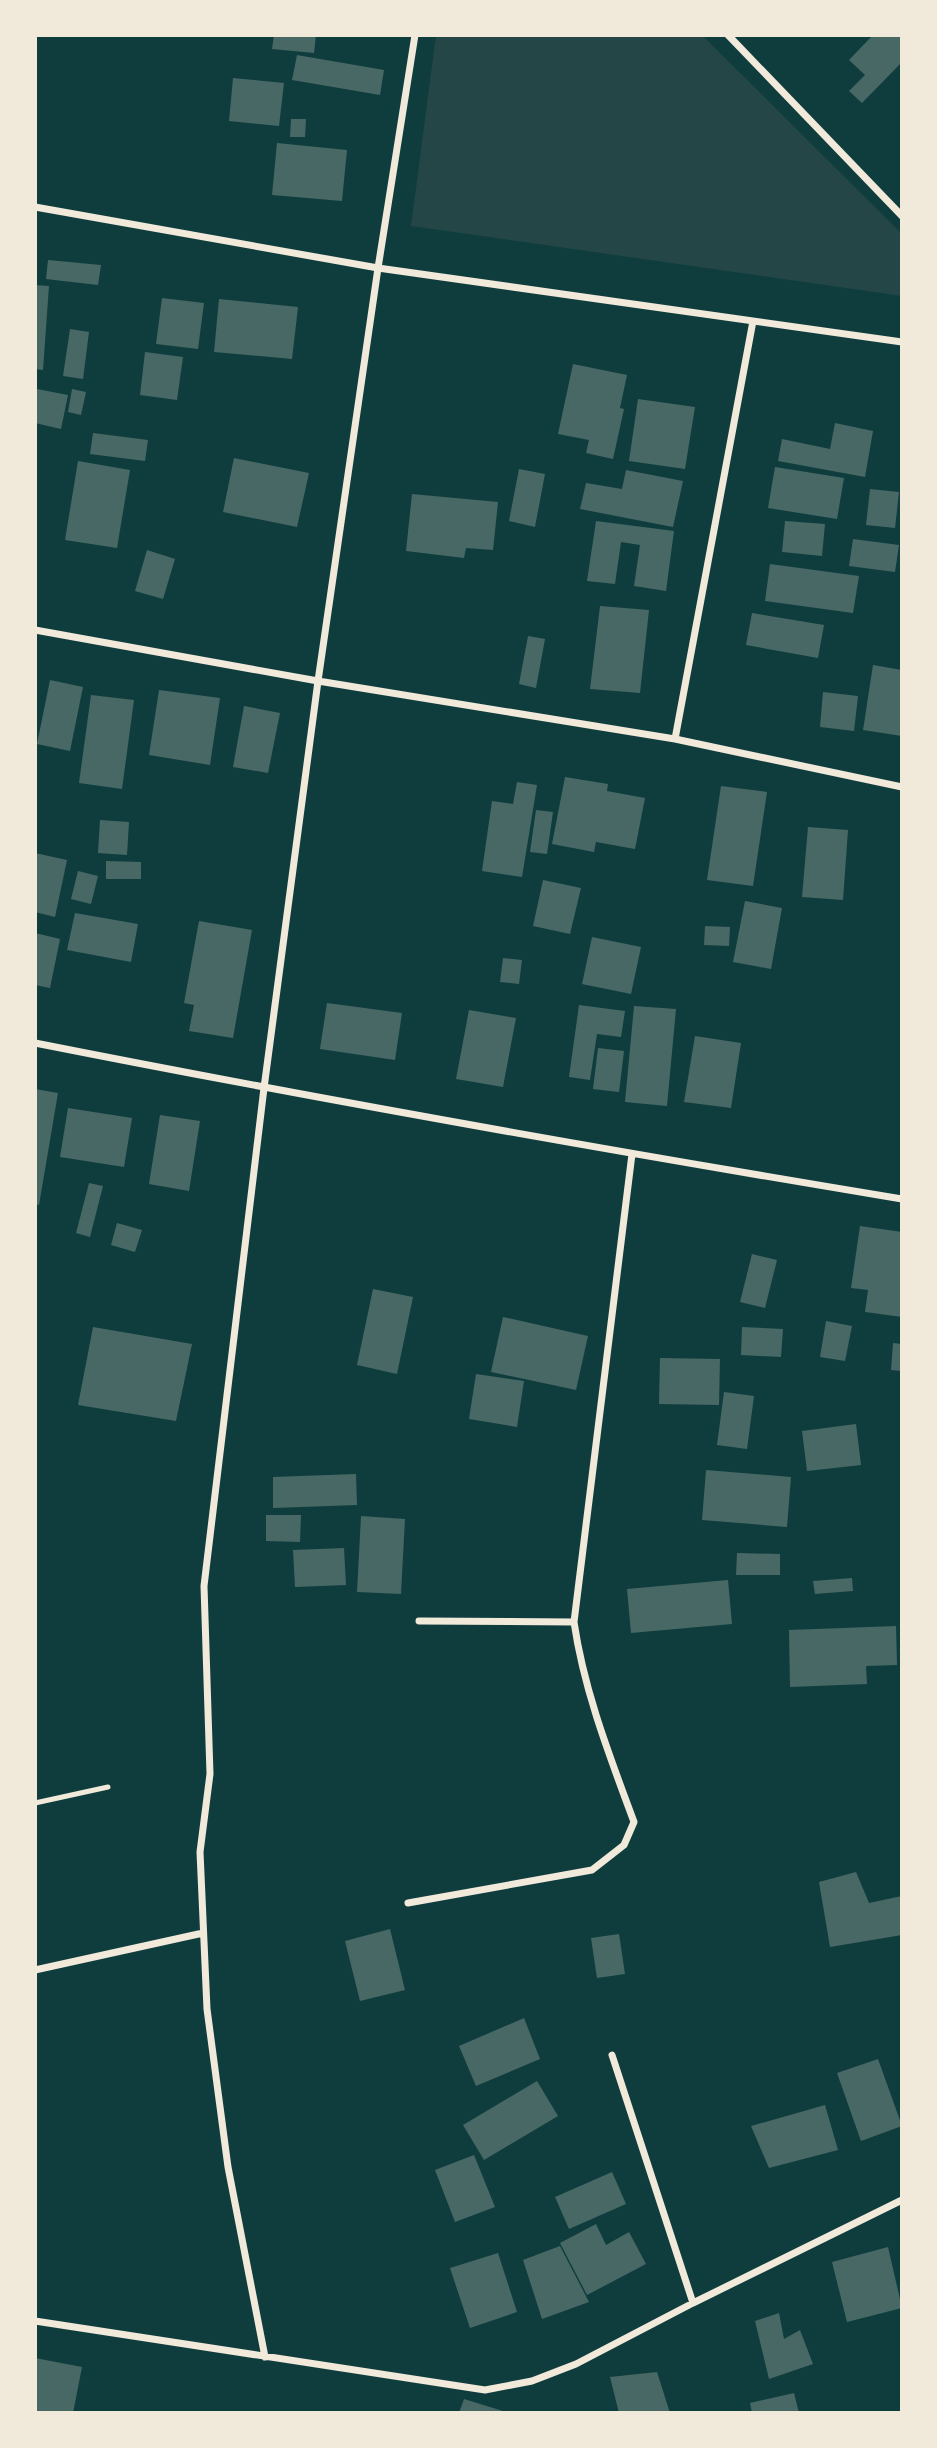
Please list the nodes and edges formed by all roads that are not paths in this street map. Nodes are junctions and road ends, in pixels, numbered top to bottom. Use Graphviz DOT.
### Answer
graph roads {
  1 [pos="415,35"];
  2 [pos="728,35"];
  3 [pos="35,207"];
  4 [pos="902,216"];
  5 [pos="378,268"];
  6 [pos="753,321"];
  7 [pos="902,342"];
  8 [pos="35,630"];
  9 [pos="318,681"];
  10 [pos="675,739"];
  11 [pos="902,787"];
  12 [pos="35,1043"];
  13 [pos="264,1088"];
  14 [pos="632,1154"];
  15 [pos="902,1199"];
  16 [pos="419,1621"];
  17 [pos="574,1622"];
  18 [pos="108,1787"];
  19 [pos="35,1803"];
  20 [pos="408,1903"];
  21 [pos="202,1933"];
  22 [pos="35,1970"];
  23 [pos="612,2055"];
  24 [pos="902,2200"];
  25 [pos="693,2303"];
  26 [pos="35,2321"];
  27 [pos="265,2357"];
  1 -- 5 [label="street"];
  2 -- 4 [label="street"];
  3 -- 5 [label="street"];
  5 -- 6 [label="street"];
  5 -- 9 [label="street"];
  6 -- 7 [label="street"];
  6 -- 10 [label="street"];
  8 -- 9 [label="street"];
  9 -- 10 [label="street"];
  9 -- 13 [label="street"];
  10 -- 11 [label="street"];
  12 -- 13 [label="street"];
  13 -- 14 [label="street"];
  13 -- 21 [label="street"];
  14 -- 15 [label="street"];
  14 -- 17 [label="street"];
  16 -- 17 [label="street"];
  17 -- 20 [label="street"];
  18 -- 19 [label="lane"];
  21 -- 22 [label="street"];
  21 -- 27 [label="street"];
  23 -- 25 [label="street"];
  24 -- 25 [label="street"];
  25 -- 27 [label="street"];
  26 -- 27 [label="street"];
}
